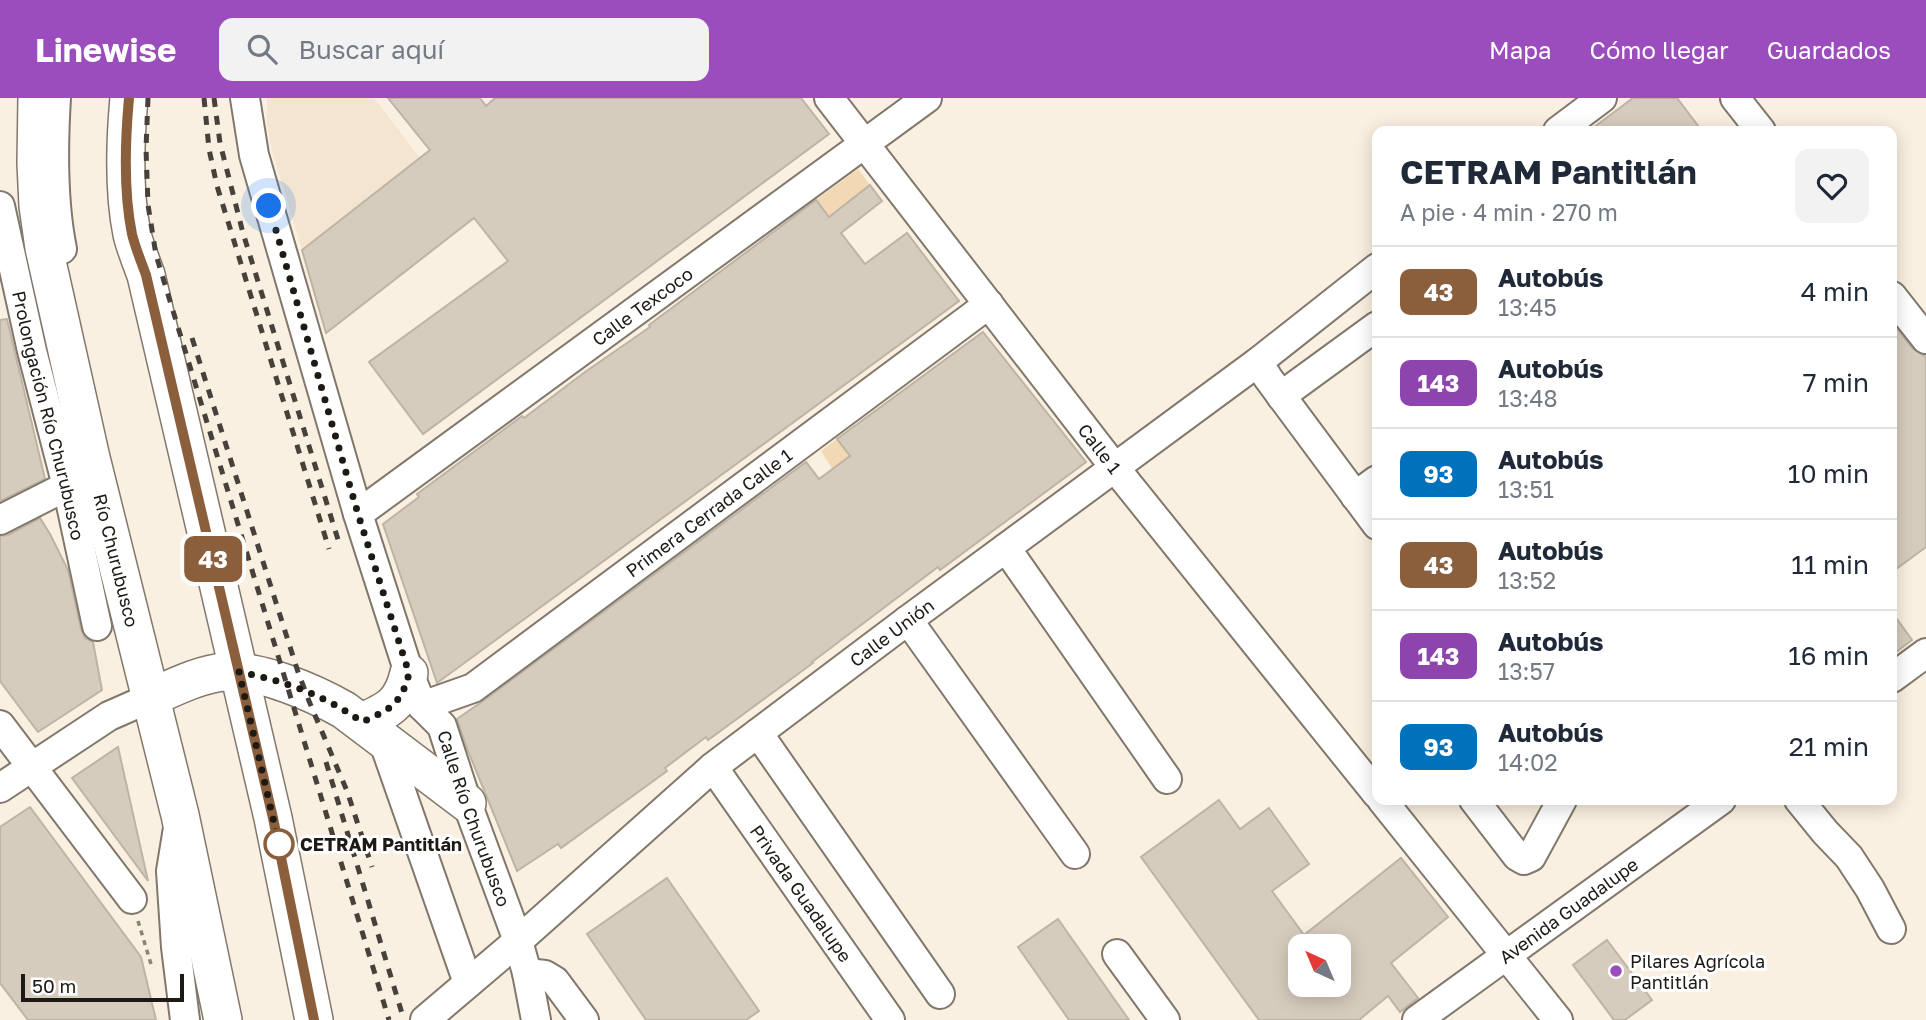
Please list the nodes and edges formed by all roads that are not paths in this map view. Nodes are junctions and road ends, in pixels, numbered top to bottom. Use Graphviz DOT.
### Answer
graph roads {
  1 [pos="37,98"];
  2 [pos="56,98"];
  3 [pos="116,98"];
  4 [pos="129,98"];
  5 [pos="246,98"];
  6 [pos="829,98"];
  7 [pos="927,98"];
  8 [pos="1602,98"];
  9 [pos="1735,98"];
  10 [pos="1565,126"];
  11 [pos="1757,126"];
  12 [pos="866,144"];
  13 [pos="0,206"];
  14 [pos="5,247"];
  15 [pos="1372,272"];
  16 [pos="1897,302"];
  17 [pos="989,304"];
  18 [pos="1372,330"];
  19 [pos="1926,339"];
  20 [pos="1258,362"];
  21 [pos="1281,396"];
  22 [pos="1115,468"];
  23 [pos="67,486"];
  24 [pos="1366,488"];
  25 [pos="1372,508"];
  26 [pos="358,514"];
  27 [pos="0,520"];
  28 [pos="1006,548"];
  29 [pos="908,620"];
  30 [pos="97,626"];
  31 [pos="1926,653"];
  32 [pos="232,672"];
  33 [pos="1897,674"];
  34 [pos="415,689"];
  35 [pos="156,696"];
  36 [pos="0,724"];
  37 [pos="372,729"];
  38 [pos="758,733"];
  39 [pos="32,767"];
  40 [pos="713,767"];
  41 [pos="1167,779"];
  42 [pos="0,788"];
  43 [pos="1372,788"];
  44 [pos="467,803"];
  45 [pos="1386,805"];
  46 [pos="1478,805"];
  47 [pos="1559,805"];
  48 [pos="1714,805"];
  49 [pos="1803,805"];
  50 [pos="180,815"];
  51 [pos="1075,854"];
  52 [pos="132,899"];
  53 [pos="1891,929"];
  54 [pos="518,941"];
  55 [pos="1118,954"];
  56 [pos="1506,954"];
  57 [pos="527,973"];
  58 [pos="940,994"];
  59 [pos="459,1000"];
  60 [pos="1454,1009"];
  61 [pos="185,1020"];
  62 [pos="223,1020"];
  63 [pos="237,1020"];
  64 [pos="301,1020"];
  65 [pos="314,1020"];
  66 [pos="425,1020"];
  67 [pos="536,1020"];
  68 [pos="584,1020"];
  69 [pos="890,1020"];
  70 [pos="1165,1020"];
  71 [pos="1417,1020"];
  72 [pos="1558,1020"];
  1 -- 35 [label="main road, Río Churubusco"];
  2 -- 35 [label="street"];
  3 -- 32 [label="street"];
  4 -- 32 [label="main road"];
  5 -- 26 [label="street, Calle Río Churubusco"];
  6 -- 12 [label="street, Calle 1"];
  7 -- 12 [label="street, Calle Texcoco"];
  8 -- 10 [label="street"];
  9 -- 11 [label="street"];
  12 -- 17 [label="street, Calle 1"];
  12 -- 26 [label="street, Calle Texcoco"];
  13 -- 14 [label="street, Prolongación Río Churubusco"];
  14 -- 23 [label="street, Prolongación Río Churubusco"];
  15 -- 20 [label="street, Calle Unión"];
  16 -- 19 [label="street"];
  17 -- 22 [label="street, Calle 1"];
  17 -- 34 [label="street, Primera Cerrada Calle 1"];
  18 -- 21 [label="street"];
  20 -- 21 [label="street"];
  20 -- 22 [label="street, Calle Unión"];
  21 -- 24 [label="street"];
  22 -- 28 [label="street, Calle Unión"];
  22 -- 43 [label="street, Calle 1"];
  23 -- 27 [label="street"];
  23 -- 30 [label="street, Prolongación Río Churubusco"];
  24 -- 25 [label="street"];
  26 -- 34 [label="street, Calle Río Churubusco"];
  28 -- 29 [label="street, Calle Unión"];
  28 -- 41 [label="street"];
  29 -- 38 [label="street, Calle Unión"];
  29 -- 51 [label="street"];
  31 -- 33 [label="street"];
  32 -- 35 [label="main road"];
  32 -- 37 [label="main road"];
  32 -- 64 [label="street"];
  32 -- 65 [label="main road"];
  34 -- 37 [label="main road"];
  34 -- 44 [label="street, Calle Río Churubusco"];
  35 -- 39 [label="street"];
  35 -- 50 [label="main road, Río Churubusco"];
  35 -- 63 [label="street"];
  36 -- 39 [label="street"];
  37 -- 44 [label="main road"];
  37 -- 59 [label="street"];
  38 -- 40 [label="street, Calle Unión"];
  38 -- 58 [label="street"];
  39 -- 42 [label="street"];
  39 -- 52 [label="street"];
  40 -- 54 [label="street, Calle Unión"];
  40 -- 69 [label="street, Privada Guadalupe"];
  44 -- 54 [label="street, Calle Río Churubusco"];
  45 -- 56 [label="street"];
  46 -- 47 [label="street"];
  48 -- 56 [label="street, Avenida Guadalupe"];
  49 -- 53 [label="street"];
  50 -- 61 [label="street"];
  50 -- 62 [label="main road, Río Churubusco"];
  54 -- 57 [label="street, Calle Río Churubusco"];
  54 -- 59 [label="street, Calle Unión"];
  55 -- 70 [label="street"];
  56 -- 60 [label="street, Avenida Guadalupe"];
  56 -- 72 [label="street"];
  57 -- 67 [label="street, Calle Río Churubusco"];
  57 -- 68 [label="street"];
  59 -- 66 [label="street, Calle Unión"];
  60 -- 71 [label="street, Avenida Guadalupe"];
}
